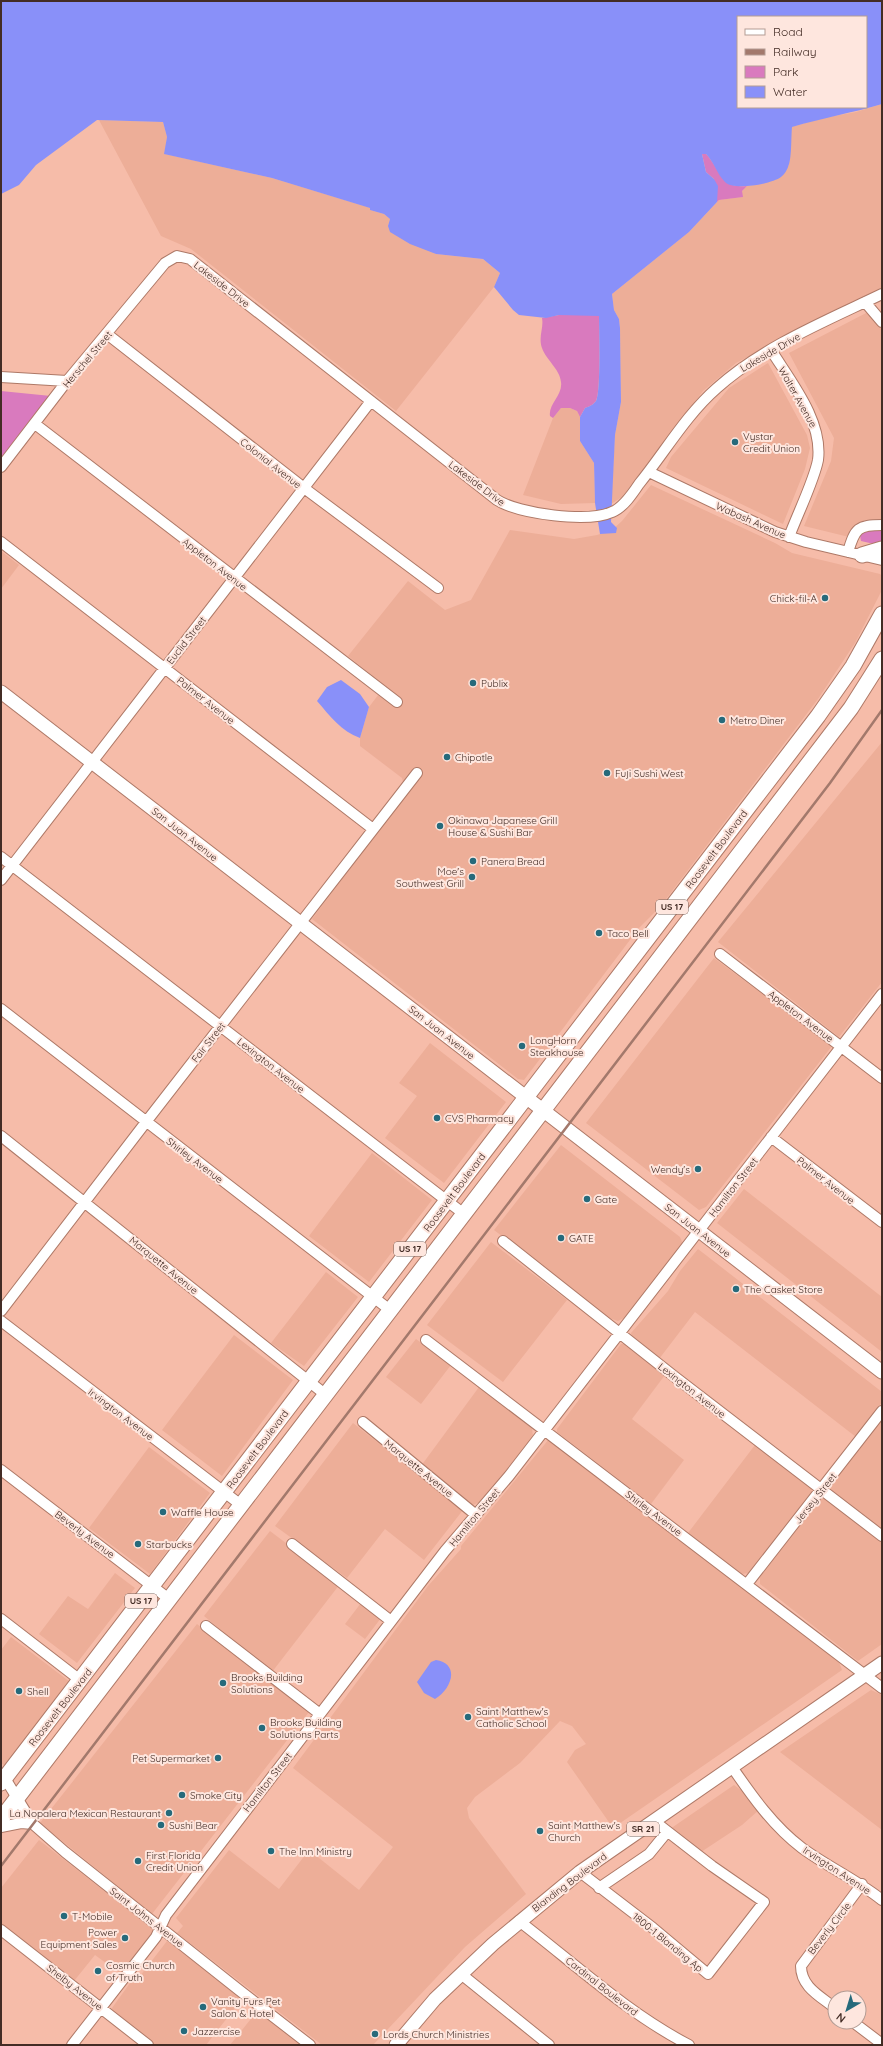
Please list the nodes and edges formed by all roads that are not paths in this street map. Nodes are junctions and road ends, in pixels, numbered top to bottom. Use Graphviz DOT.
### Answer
graph roads {
  1 [pos="177,256"];
  2 [pos="882,294"];
  3 [pos="865,302"];
  4 [pos="882,322"];
  5 [pos="107,334"];
  6 [pos="771,350"];
  7 [pos="1,377"];
  8 [pos="67,381"];
  9 [pos="371,400"];
  10 [pos="35,424"];
  11 [pos="1,467"];
  12 [pos="649,472"];
  13 [pos="304,488"];
  14 [pos="882,525"];
  15 [pos="789,536"];
  16 [pos="1,542"];
  17 [pos="882,550"];
  18 [pos="855,553"];
  19 [pos="882,560"];
  20 [pos="234,578"];
  21 [pos="438,588"];
  22 [pos="882,614"];
  23 [pos="882,659"];
  24 [pos="165,668"];
  25 [pos="1,692"];
  26 [pos="397,702"];
  27 [pos="851,708"];
  28 [pos="818,716"];
  29 [pos="92,762"];
  30 [pos="805,768"];
  31 [pos="417,773"];
  32 [pos="373,829"];
  33 [pos="1,857"];
  34 [pos="12,866"];
  35 [pos="1,880"];
  36 [pos="300,922"];
  37 [pos="656,927"];
  38 [pos="720,954"];
  39 [pos="882,994"];
  40 [pos="1,1009"];
  41 [pos="619,1011"];
  42 [pos="220,1026"];
  43 [pos="841,1047"];
  44 [pos="882,1078"];
  45 [pos="526,1097"];
  46 [pos="543,1110"];
  47 [pos="146,1122"];
  48 [pos="1,1136"];
  49 [pos="771,1137"];
  50 [pos="447,1201"];
  51 [pos="85,1202"];
  52 [pos="464,1214"];
  53 [pos="882,1222"];
  54 [pos="699,1231"];
  55 [pos="503,1241"];
  56 [pos="374,1297"];
  57 [pos="390,1310"];
  58 [pos="1,1312"];
  59 [pos="1,1321"];
  60 [pos="620,1333"];
  61 [pos="426,1340"];
  62 [pos="882,1372"];
  63 [pos="309,1381"];
  64 [pos="326,1395"];
  65 [pos="882,1411"];
  66 [pos="363,1422"];
  67 [pos="545,1430"];
  68 [pos="1,1470"];
  69 [pos="821,1490"];
  70 [pos="224,1492"];
  71 [pos="241,1505"];
  72 [pos="476,1514"];
  73 [pos="882,1536"];
  74 [pos="292,1544"];
  75 [pos="747,1584"];
  76 [pos="152,1586"];
  77 [pos="169,1599"];
  78 [pos="1,1619"];
  79 [pos="391,1621"];
  80 [pos="206,1626"];
  81 [pos="882,1663"];
  82 [pos="865,1675"];
  83 [pos="80,1680"];
  84 [pos="882,1688"];
  85 [pos="320,1714"];
  86 [pos="732,1767"];
  87 [pos="3,1778"];
  88 [pos="17,1798"];
  89 [pos="1,1819"];
  90 [pos="654,1821"];
  91 [pos="33,1824"];
  92 [pos="1,1827"];
  93 [pos="667,1832"];
  94 [pos="580,1872"];
  95 [pos="862,1884"];
  96 [pos="599,1888"];
  97 [pos="882,1900"];
  98 [pos="519,1921"];
  99 [pos="160,1927"];
  100 [pos="1,1930"];
  101 [pos="461,1974"];
  102 [pos="827,2002"];
  103 [pos="102,2007"];
  104 [pos="864,2030"];
  105 [pos="670,2041"];
  106 [pos="882,2044"];
  107 [pos="72,2045"];
  108 [pos="148,2045"];
  109 [pos="310,2045"];
  110 [pos="396,2045"];
  111 [pos="549,2045"];
  112 [pos="689,2045"];
  1 -- 5 [label="street, Herschel Street"];
  1 -- 9 [label="street, Lakeside Drive"];
  2 -- 3 [label="street, Lakeside Drive"];
  3 -- 4 [label="street"];
  3 -- 6 [label="street, Lakeside Drive"];
  5 -- 8 [label="street, Herschel Street"];
  5 -- 13 [label="street, Colonial Avenue"];
  6 -- 12 [label="street, Lakeside Drive"];
  6 -- 15 [label="street, Walter Avenue"];
  7 -- 8 [label="street"];
  8 -- 10 [label="street, Herschel Street"];
  9 -- 12 [label="street, Lakeside Drive"];
  9 -- 13 [label="street, Euclid Street"];
  10 -- 11 [label="street, Herschel Street"];
  10 -- 20 [label="street, Appleton Avenue"];
  12 -- 15 [label="street, Wabash Avenue"];
  13 -- 20 [label="street, Euclid Street"];
  13 -- 21 [label="street, Colonial Avenue"];
  14 -- 18 [label="street"];
  15 -- 18 [label="street, Wabash Avenue"];
  16 -- 24 [label="street, Palmer Avenue"];
  17 -- 18 [label="highway"];
  18 -- 19 [label="street, Wabash Avenue"];
  20 -- 24 [label="street, Euclid Street"];
  20 -- 26 [label="street, Appleton Avenue"];
  22 -- 28 [label="highway, Roosevelt Boulevard / US 17"];
  23 -- 27 [label="highway, Roosevelt Boulevard / US 17"];
  24 -- 29 [label="street, Euclid Street"];
  24 -- 32 [label="street, Palmer Avenue"];
  25 -- 29 [label="main road, San Juan Avenue"];
  27 -- 28 [label="highway"];
  27 -- 30 [label="highway, Roosevelt Boulevard / US 17"];
  28 -- 30 [label="highway"];
  28 -- 37 [label="highway, Roosevelt Boulevard / US 17"];
  29 -- 34 [label="street, Euclid Street"];
  29 -- 36 [label="main road, San Juan Avenue"];
  30 -- 41 [label="highway, Roosevelt Boulevard / US 17"];
  31 -- 32 [label="street, Fair Street"];
  32 -- 36 [label="street, Fair Street"];
  33 -- 34 [label="street, Lexington Avenue"];
  34 -- 35 [label="street, Euclid Street"];
  34 -- 42 [label="street, Lexington Avenue"];
  36 -- 42 [label="street, Fair Street"];
  36 -- 45 [label="main road, San Juan Avenue"];
  37 -- 41 [label="highway"];
  37 -- 45 [label="highway, Roosevelt Boulevard / US 17"];
  38 -- 43 [label="street, Appleton Avenue"];
  39 -- 43 [label="street, Hamilton Street"];
  40 -- 47 [label="street, Shirley Avenue"];
  41 -- 46 [label="highway, Roosevelt Boulevard / US 17"];
  42 -- 47 [label="street, Fair Street"];
  42 -- 50 [label="street, Lexington Avenue"];
  43 -- 44 [label="street, Appleton Avenue"];
  43 -- 49 [label="street, Hamilton Street"];
  45 -- 46 [label="main road, San Juan Avenue"];
  45 -- 50 [label="highway, Roosevelt Boulevard / US 17"];
  46 -- 52 [label="highway, Roosevelt Boulevard / US 17"];
  46 -- 54 [label="main road, San Juan Avenue"];
  47 -- 51 [label="street, Fair Street"];
  47 -- 56 [label="street, Shirley Avenue"];
  48 -- 51 [label="street, Marquette Avenue"];
  49 -- 53 [label="street, Palmer Avenue"];
  49 -- 54 [label="street, Hamilton Street"];
  50 -- 52 [label="street, Lexington Avenue"];
  50 -- 56 [label="highway, Roosevelt Boulevard / US 17"];
  51 -- 58 [label="street, Fair Street"];
  51 -- 63 [label="street, Marquette Avenue"];
  52 -- 57 [label="highway, Roosevelt Boulevard / US 17"];
  54 -- 60 [label="street, Hamilton Street"];
  54 -- 62 [label="main road, San Juan Avenue"];
  55 -- 60 [label="street, Lexington Avenue"];
  56 -- 57 [label="street, Shirley Avenue"];
  56 -- 63 [label="highway, Roosevelt Boulevard / US 17"];
  57 -- 64 [label="highway, Roosevelt Boulevard / US 17"];
  59 -- 70 [label="street, Irvington Avenue"];
  60 -- 67 [label="street, Hamilton Street"];
  60 -- 69 [label="street, Lexington Avenue"];
  61 -- 67 [label="street, Shirley Avenue"];
  63 -- 64 [label="street, Marquette Avenue"];
  63 -- 70 [label="highway, Roosevelt Boulevard / US 17"];
  64 -- 71 [label="highway, Roosevelt Boulevard / US 17"];
  65 -- 69 [label="street, Jersey Street"];
  66 -- 72 [label="street, Marquette Avenue"];
  67 -- 72 [label="street, Hamilton Street"];
  67 -- 75 [label="street, Shirley Avenue"];
  68 -- 76 [label="street, Beverly Avenue"];
  69 -- 73 [label="street, Lexington Avenue"];
  69 -- 75 [label="street, Jersey Street"];
  70 -- 71 [label="street, Irvington Avenue"];
  70 -- 76 [label="highway, Roosevelt Boulevard / US 17"];
  71 -- 77 [label="highway, Roosevelt Boulevard / US 17"];
  72 -- 79 [label="street, Hamilton Street"];
  74 -- 79 [label="street"];
  75 -- 82 [label="street, Shirley Avenue"];
  76 -- 77 [label="street, Beverly Avenue"];
  76 -- 83 [label="highway, Roosevelt Boulevard / US 17"];
  77 -- 88 [label="highway, Roosevelt Boulevard / US 17"];
  78 -- 83 [label="street"];
  79 -- 85 [label="street, Hamilton Street"];
  80 -- 85 [label="street"];
  81 -- 82 [label="main road, Blanding Boulevard / SR 21"];
  82 -- 84 [label="street, Shirley Avenue"];
  82 -- 86 [label="main road, Blanding Boulevard / SR 21"];
  83 -- 87 [label="highway, Roosevelt Boulevard / US 17"];
  85 -- 99 [label="street, Hamilton Street"];
  86 -- 90 [label="main road, Blanding Boulevard / SR 21"];
  86 -- 95 [label="street, Irvington Avenue"];
  87 -- 88 [label="street, Saint Johns Avenue"];
  88 -- 89 [label="highway, Roosevelt Boulevard / US 17"];
  88 -- 91 [label="street, Saint Johns Avenue"];
  90 -- 93 [label="street, 1800-1 Blanding Ap"];
  90 -- 94 [label="main road, Blanding Boulevard / SR 21"];
  91 -- 92 [label="street"];
  91 -- 99 [label="street, Saint Johns Avenue"];
  93 -- 96 [label="street"];
  93 -- 96 [label="street, 1800-1 Blanding Ap"];
  94 -- 96 [label="street, 1800-1 Blanding Ap"];
  94 -- 98 [label="main road, Blanding Boulevard / SR 21"];
  95 -- 97 [label="street, Irvington Avenue"];
  95 -- 102 [label="street, Beverly Circle"];
  98 -- 101 [label="main road, Blanding Boulevard / SR 21"];
  98 -- 105 [label="street, Cardinal Boulevard"];
  99 -- 103 [label="street, Hamilton Street"];
  99 -- 109 [label="street, Saint Johns Avenue"];
  100 -- 103 [label="street, Shelby Avenue"];
  101 -- 110 [label="main road, Blanding Boulevard / SR 21"];
  101 -- 111 [label="street"];
  103 -- 107 [label="street, Hamilton Street"];
  103 -- 108 [label="street, Shelby Avenue"];
  104 -- 106 [label="street"];
  105 -- 112 [label="street, Cardinal Boulevard"];
}
